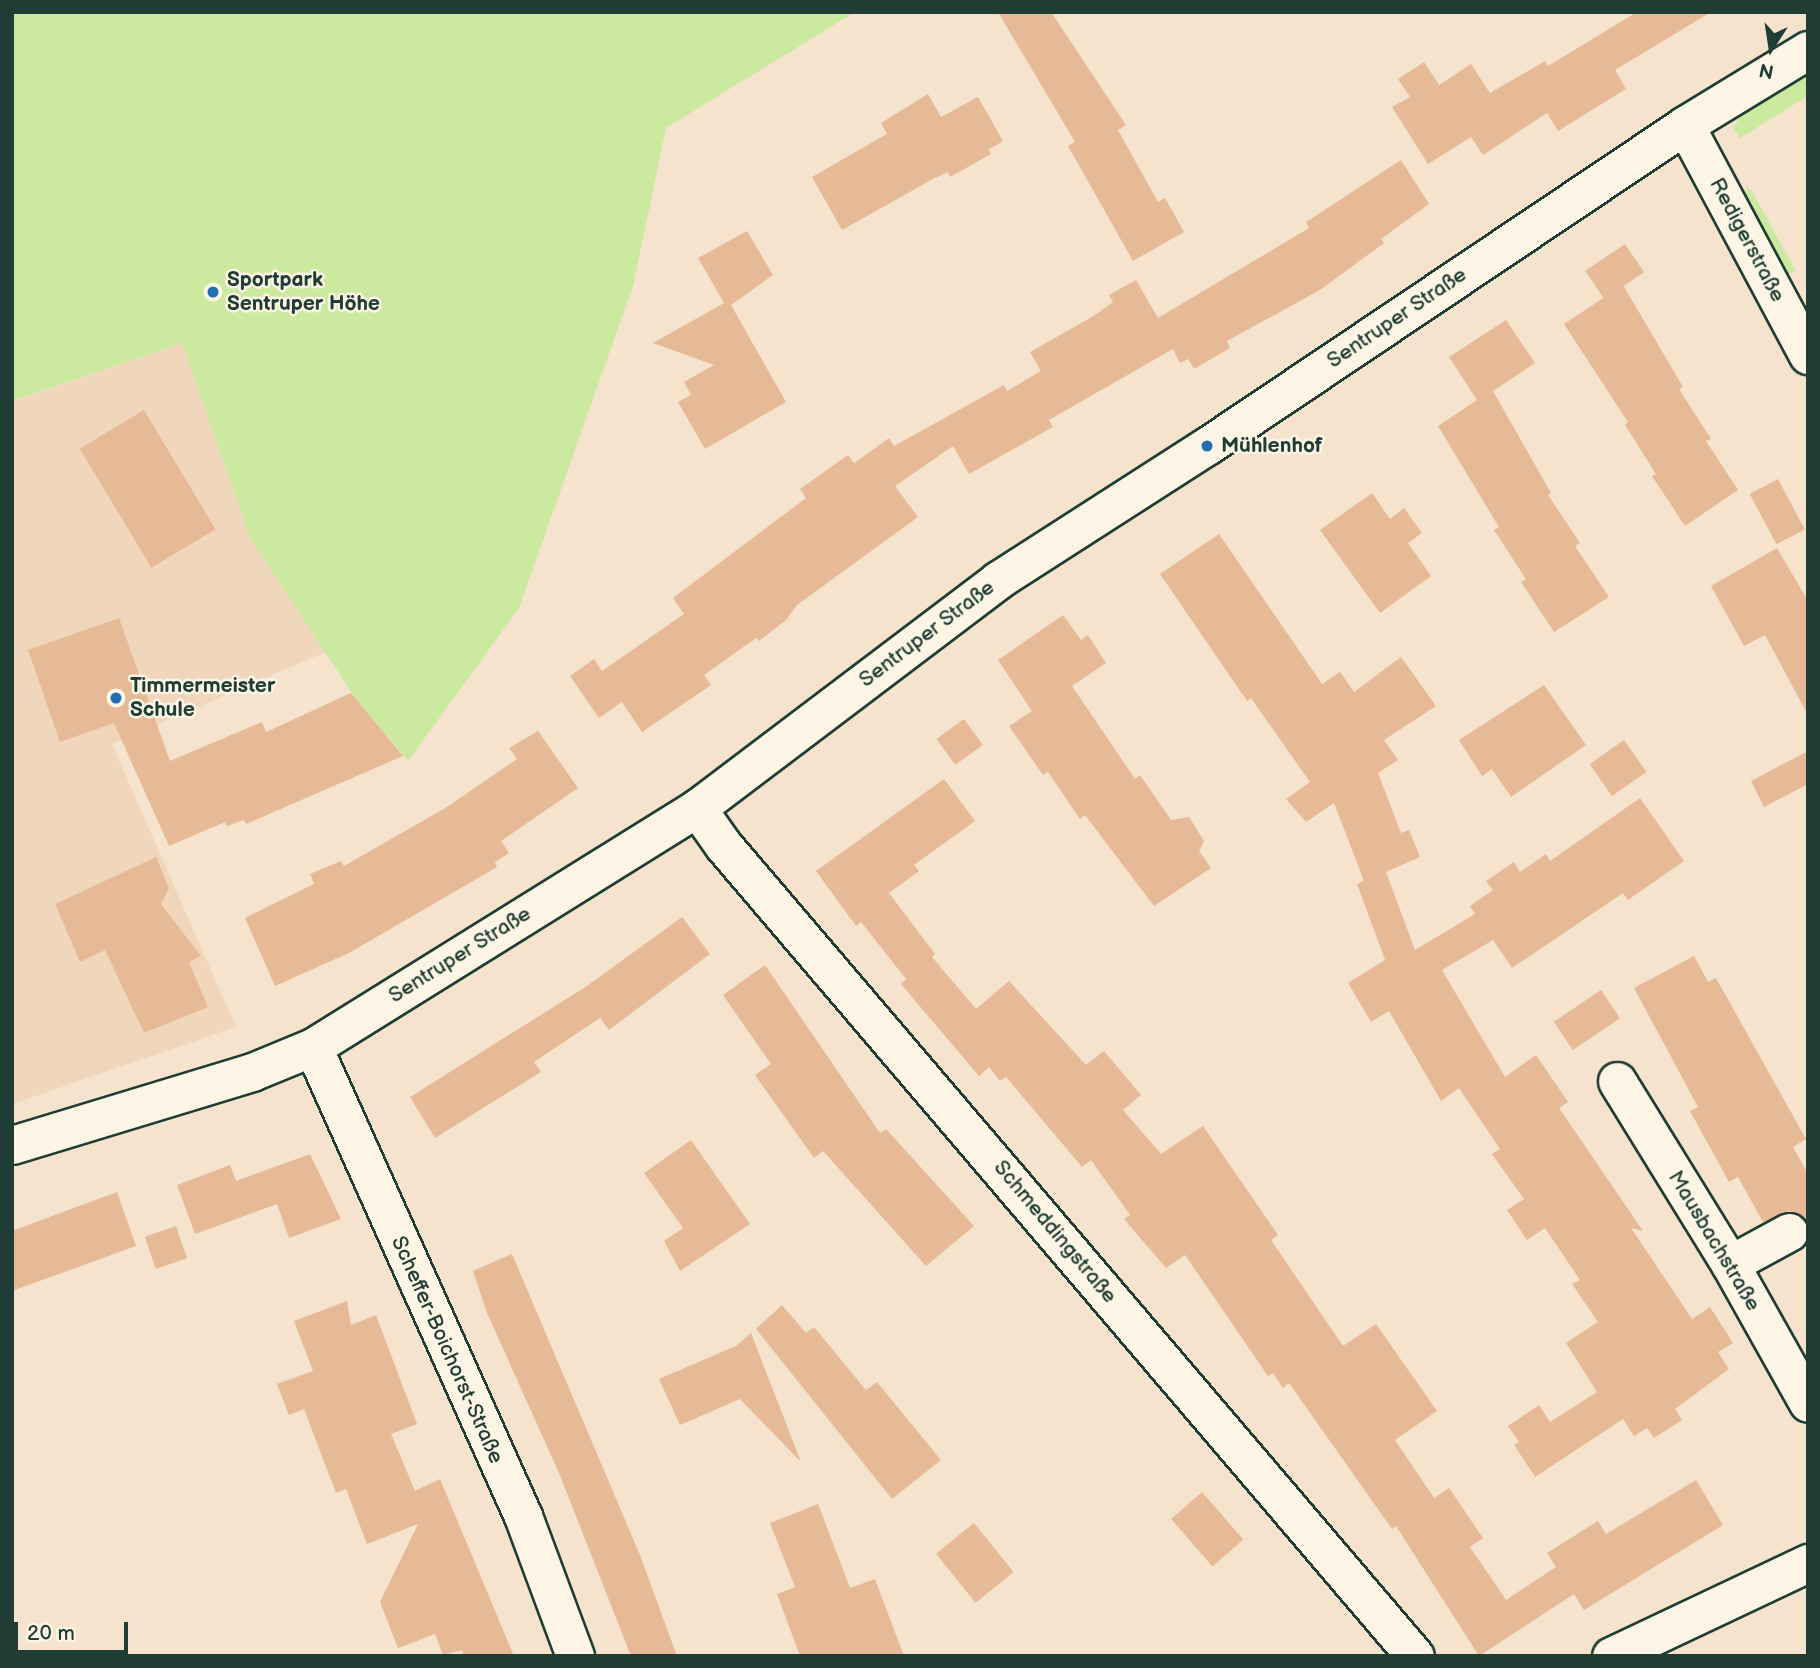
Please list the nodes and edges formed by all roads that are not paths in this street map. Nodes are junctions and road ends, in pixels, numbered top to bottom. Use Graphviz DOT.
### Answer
graph roads {
  1 [pos="1808,50"];
  2 [pos="1685,125"];
  3 [pos="1808,355"];
  4 [pos="697,808"];
  5 [pos="313,1047"];
  6 [pos="1617,1081"];
  7 [pos="12,1145"];
  8 [pos="1789,1232"];
  9 [pos="1730,1264"];
  10 [pos="1808,1403"];
  11 [pos="1808,1563"];
  12 [pos="575,1656"];
  13 [pos="1415,1656"];
  14 [pos="1611,1656"];
  1 -- 2 [label="street, Sentruper Straße"];
  2 -- 3 [label="street, Redigerstraße"];
  2 -- 4 [label="street, Sentruper Straße"];
  4 -- 5 [label="street, Sentruper Straße"];
  4 -- 13 [label="street, Schmeddingstraße"];
  5 -- 7 [label="street, Sentruper Straße"];
  5 -- 12 [label="street, Scheffer-Boichorst-Straße"];
  6 -- 9 [label="street, Mausbachstraße"];
  8 -- 9 [label="street"];
  9 -- 10 [label="street, Mausbachstraße"];
  11 -- 14 [label="street"];
}
